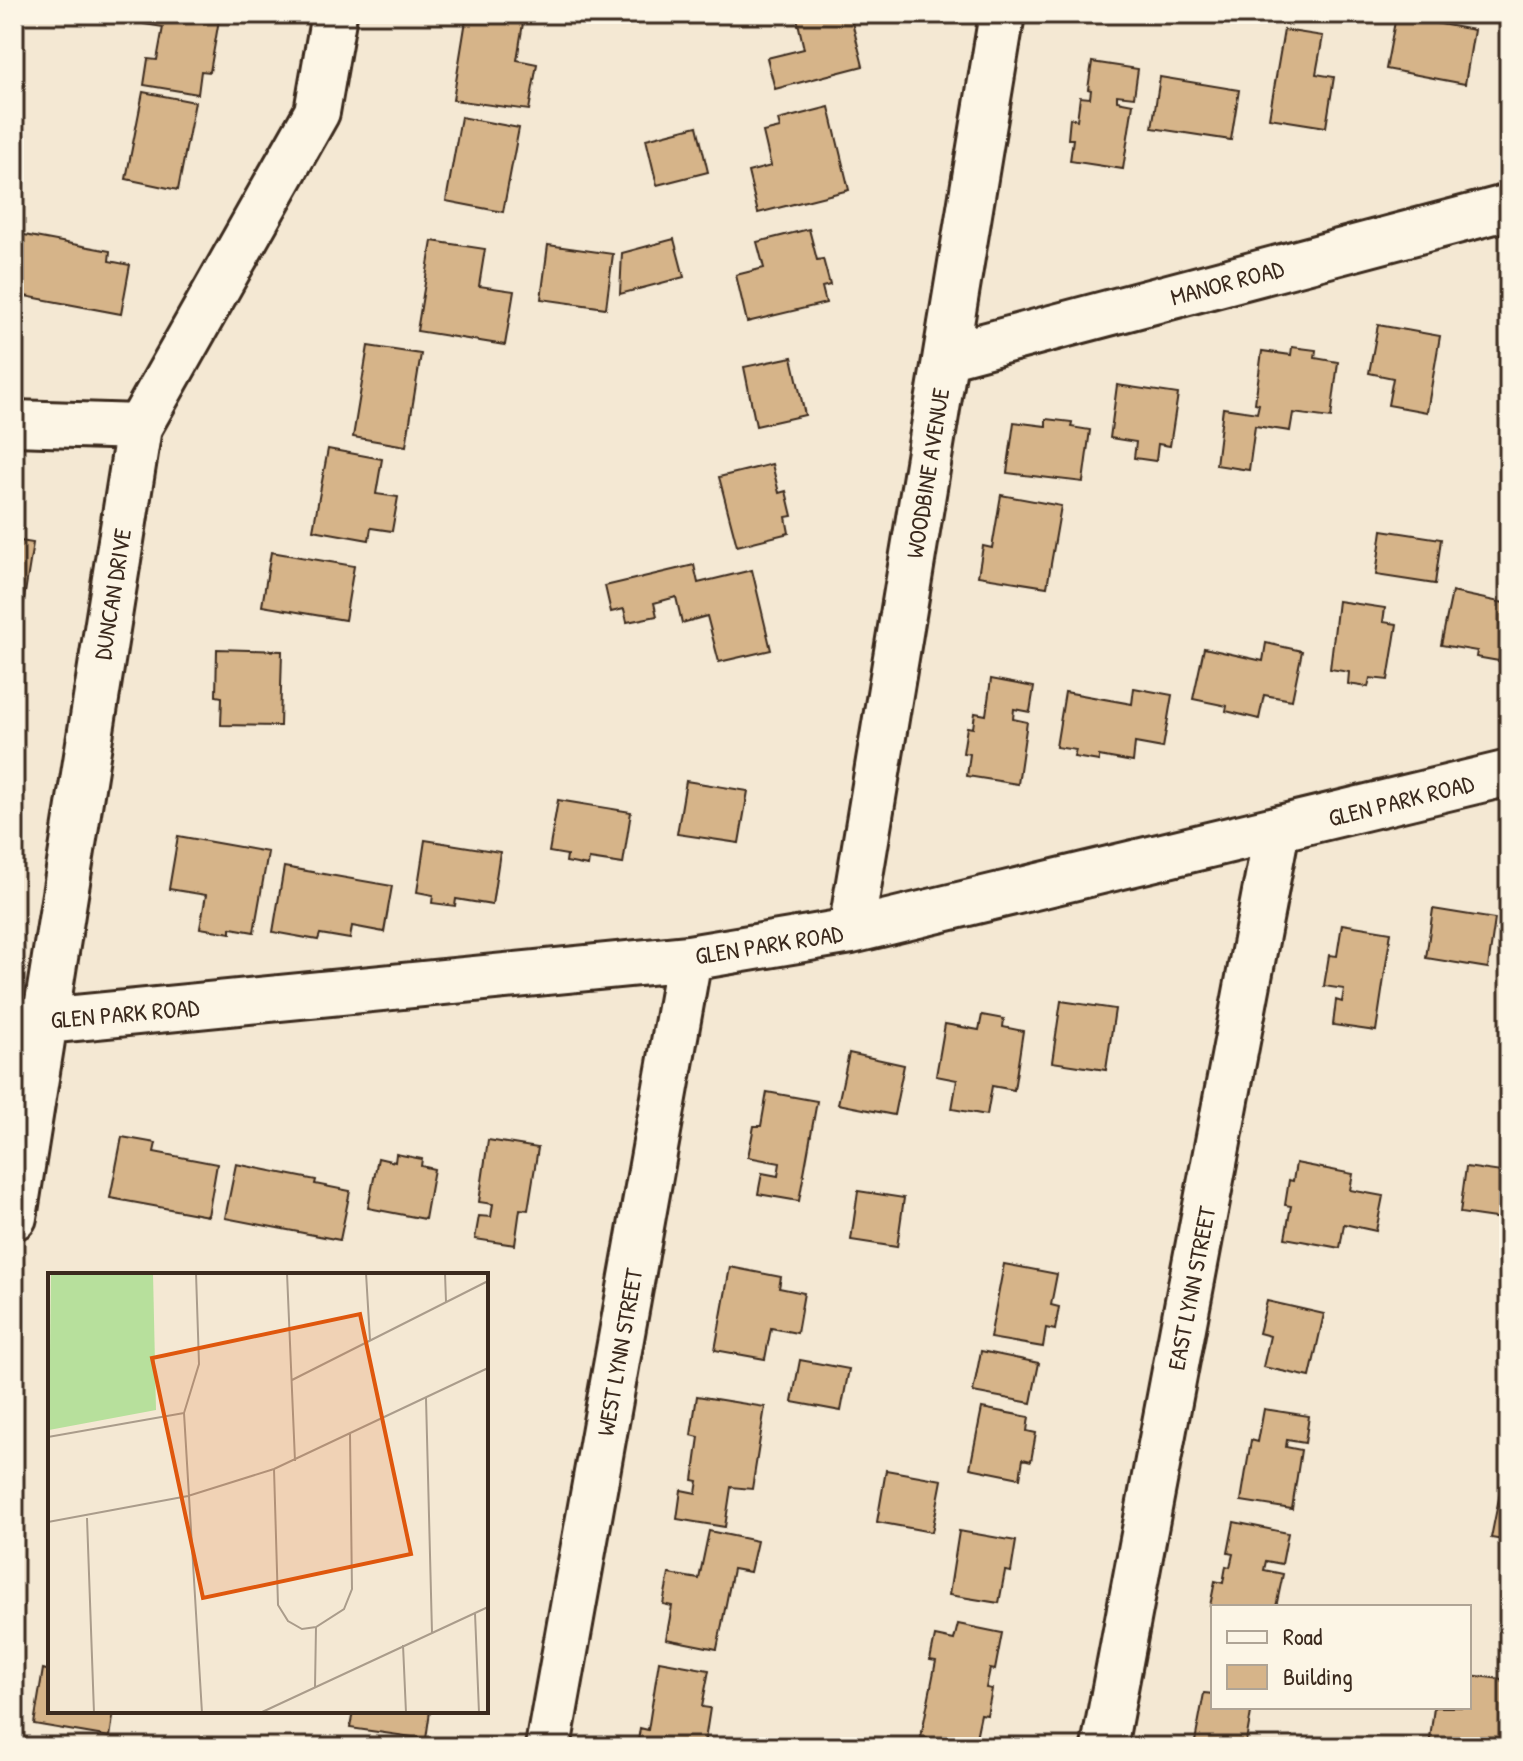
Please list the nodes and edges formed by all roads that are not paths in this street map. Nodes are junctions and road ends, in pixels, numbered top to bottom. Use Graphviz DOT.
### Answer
graph roads {
  1 [pos="334,14"];
  2 [pos="1002,14"];
  3 [pos="1509,207"];
  4 [pos="946,356"];
  5 [pos="14,423"];
  6 [pos="139,427"];
  7 [pos="1509,773"];
  8 [pos="1277,829"];
  9 [pos="851,931"];
  10 [pos="689,958"];
  11 [pos="30,1021"];
  12 [pos="14,1217"];
  13 [pos="548,1747"];
  14 [pos="1104,1747"];
  1 -- 6 [label="street, DUNCAN DRIVE"];
  2 -- 4 [label="street, WOODBINE AVENUE"];
  3 -- 4 [label="street, MANOR ROAD"];
  4 -- 9 [label="street, WOODBINE AVENUE"];
  5 -- 6 [label="street"];
  6 -- 11 [label="street, DUNCAN DRIVE"];
  7 -- 8 [label="street, GLEN PARK ROAD"];
  8 -- 9 [label="street, GLEN PARK ROAD"];
  8 -- 14 [label="street, EAST LYNN STREET"];
  9 -- 10 [label="street, GLEN PARK ROAD"];
  10 -- 11 [label="street, GLEN PARK ROAD"];
  10 -- 13 [label="street, WEST LYNN STREET"];
  11 -- 12 [label="street, DUNCAN DRIVE"];
}
